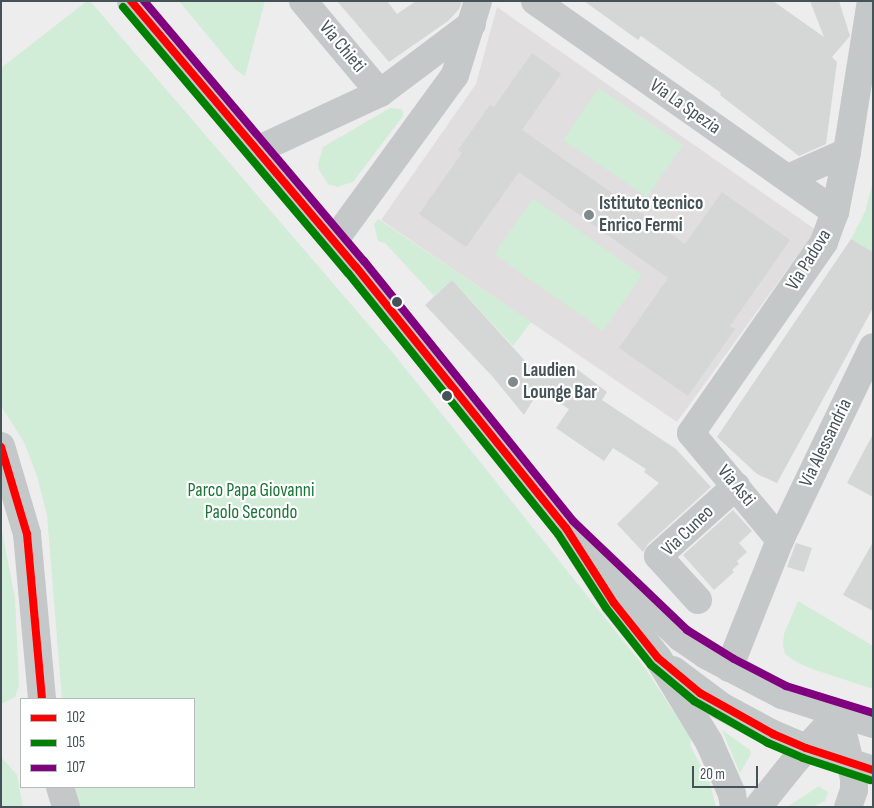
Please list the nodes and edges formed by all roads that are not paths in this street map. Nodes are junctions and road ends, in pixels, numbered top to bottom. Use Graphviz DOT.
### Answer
graph roads {
  1 [pos="131,1"];
  2 [pos="303,1"];
  3 [pos="870,1"];
  4 [pos="535,2"];
  5 [pos="475,12"];
  6 [pos="386,90"];
  7 [pos="424,118"];
  8 [pos="257,150"];
  9 [pos="847,152"];
  10 [pos="788,178"];
  11 [pos="835,212"];
  12 [pos="334,242"];
  13 [pos="873,347"];
  14 [pos="692,433"];
  15 [pos="1,446"];
  16 [pos="736,486"];
  17 [pos="566,528"];
  18 [pos="780,540"];
  19 [pos="698,600"];
  20 [pos="658,658"];
  21 [pos="729,668"];
  22 [pos="42,698"];
  23 [pos="838,714"];
  24 [pos="873,724"];
  25 [pos="806,748"];
  26 [pos="862,767"];
  27 [pos="44,788"];
  28 [pos="60,788"];
  29 [pos="873,803"];
  30 [pos="46,807"];
  31 [pos="66,807"];
  32 [pos="734,807"];
  33 [pos="758,807"];
  34 [pos="848,807"];
  35 [pos="867,807"];
  1 -- 8 [label="street"];
  2 -- 6 [label="street, Via Chieti"];
  3 -- 9 [label="street, Via Padova"];
  4 -- 10 [label="street, Via La Spezia"];
  5 -- 6 [label="street"];
  5 -- 7 [label="street"];
  6 -- 7 [label="street"];
  6 -- 8 [label="street"];
  7 -- 12 [label="street"];
  8 -- 12 [label="street"];
  9 -- 10 [label="street"];
  9 -- 11 [label="street, Via Padova"];
  10 -- 11 [label="street, Via La Spezia"];
  11 -- 14 [label="street, Via Padova"];
  12 -- 17 [label="street"];
  13 -- 18 [label="street, Via Alessandria"];
  14 -- 16 [label="street, Via Asti"];
  15 -- 22 [label="street"];
  16 -- 18 [label="street, Via Asti"];
  16 -- 19 [label="street, Via Cuneo"];
  17 -- 20 [label="street"];
  17 -- 21 [label="street"];
  18 -- 21 [label="street, Via Alessandria"];
  20 -- 25 [label="street"];
  20 -- 32 [label="street"];
  21 -- 23 [label="street"];
  23 -- 24 [label="street"];
  23 -- 25 [label="street"];
  23 -- 26 [label="street"];
  25 -- 26 [label="street"];
  25 -- 33 [label="street"];
  26 -- 34 [label="street"];
  27 -- 30 [label="street"];
  28 -- 31 [label="street"];
  29 -- 35 [label="street"];
}
